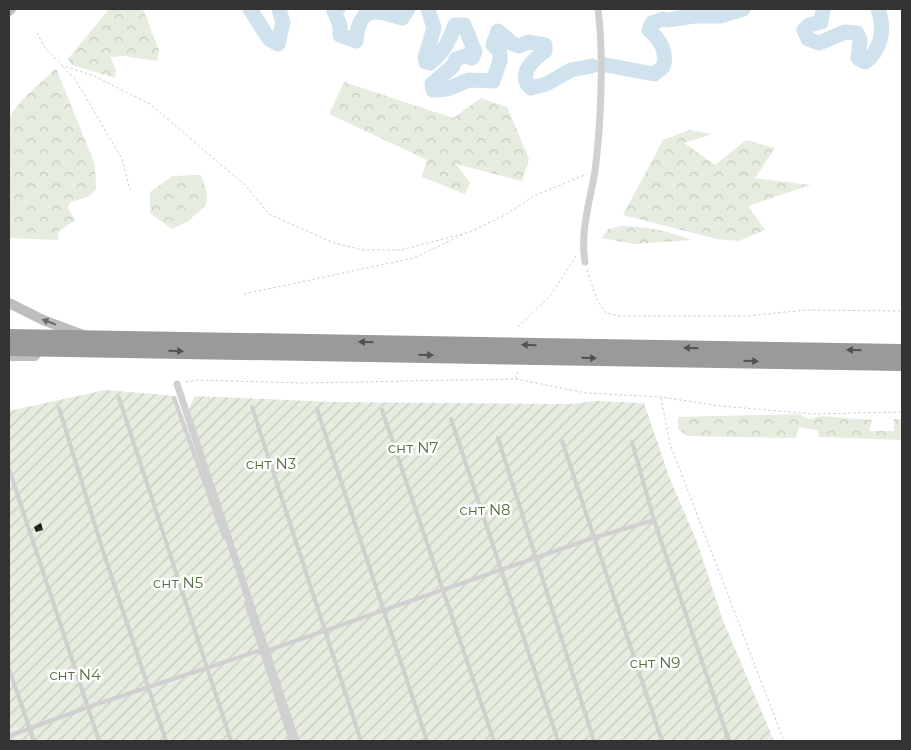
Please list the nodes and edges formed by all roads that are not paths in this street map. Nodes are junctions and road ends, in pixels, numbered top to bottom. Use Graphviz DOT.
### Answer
graph roads {
  1 [pos="598,9"];
  2 [pos="585,262"];
  3 [pos="9,303"];
  4 [pos="9,336"];
  5 [pos="90,344"];
  6 [pos="9,349"];
  7 [pos="902,351"];
  8 [pos="9,356"];
  9 [pos="902,364"];
  10 [pos="177,384"];
  11 [pos="119,398"];
  12 [pos="174,398"];
  13 [pos="252,407"];
  14 [pos="59,408"];
  15 [pos="317,409"];
  16 [pos="382,410"];
  17 [pos="451,419"];
  18 [pos="498,438"];
  19 [pos="562,441"];
  20 [pos="632,442"];
  21 [pos="9,469"];
  22 [pos="654,520"];
  23 [pos="593,538"];
  24 [pos="534,558"];
  25 [pos="501,570"];
  26 [pos="442,590"];
  27 [pos="384,610"];
  28 [pos="325,630"];
  29 [pos="264,650"];
  30 [pos="207,668"];
  31 [pos="9,669"];
  32 [pos="148,687"];
  33 [pos="88,707"];
  34 [pos="30,729"];
  35 [pos="9,736"];
  36 [pos="34,741"];
  37 [pos="99,741"];
  38 [pos="166,741"];
  39 [pos="231,741"];
  40 [pos="291,741"];
  41 [pos="296,741"];
  42 [pos="361,741"];
  43 [pos="427,741"];
  44 [pos="494,741"];
  45 [pos="558,741"];
  46 [pos="594,741"];
  47 [pos="662,741"];
  48 [pos="728,741"];
  1 -- 2 [label="street"];
  5 -- 3 [label="main road, one-way"];
  4 -- 5 [label="highway"];
  5 -- 6 [label="highway"];
  7 -- 5 [label="highway, one-way"];
  5 -- 8 [label="main road"];
  5 -- 9 [label="highway, one-way"];
  10 -- 29 [label="street"];
  11 -- 30 [label="lane"];
  12 -- 29 [label="lane"];
  13 -- 28 [label="lane"];
  14 -- 32 [label="lane"];
  15 -- 27 [label="lane"];
  16 -- 26 [label="lane"];
  17 -- 25 [label="lane"];
  18 -- 24 [label="lane"];
  19 -- 23 [label="lane"];
  20 -- 22 [label="lane"];
  21 -- 33 [label="lane"];
  22 -- 23 [label="lane"];
  22 -- 48 [label="lane"];
  23 -- 24 [label="lane"];
  23 -- 47 [label="lane"];
  24 -- 25 [label="lane"];
  24 -- 46 [label="lane"];
  25 -- 26 [label="lane"];
  25 -- 45 [label="lane"];
  26 -- 27 [label="lane"];
  26 -- 44 [label="lane"];
  27 -- 28 [label="lane"];
  27 -- 43 [label="lane"];
  28 -- 29 [label="lane"];
  28 -- 42 [label="lane"];
  29 -- 30 [label="lane"];
  29 -- 40 [label="lane"];
  29 -- 41 [label="street"];
  30 -- 32 [label="lane"];
  30 -- 39 [label="lane"];
  31 -- 34 [label="lane"];
  32 -- 33 [label="lane"];
  32 -- 38 [label="lane"];
  33 -- 34 [label="lane"];
  33 -- 37 [label="lane"];
  34 -- 35 [label="lane"];
  34 -- 36 [label="lane"];
}
